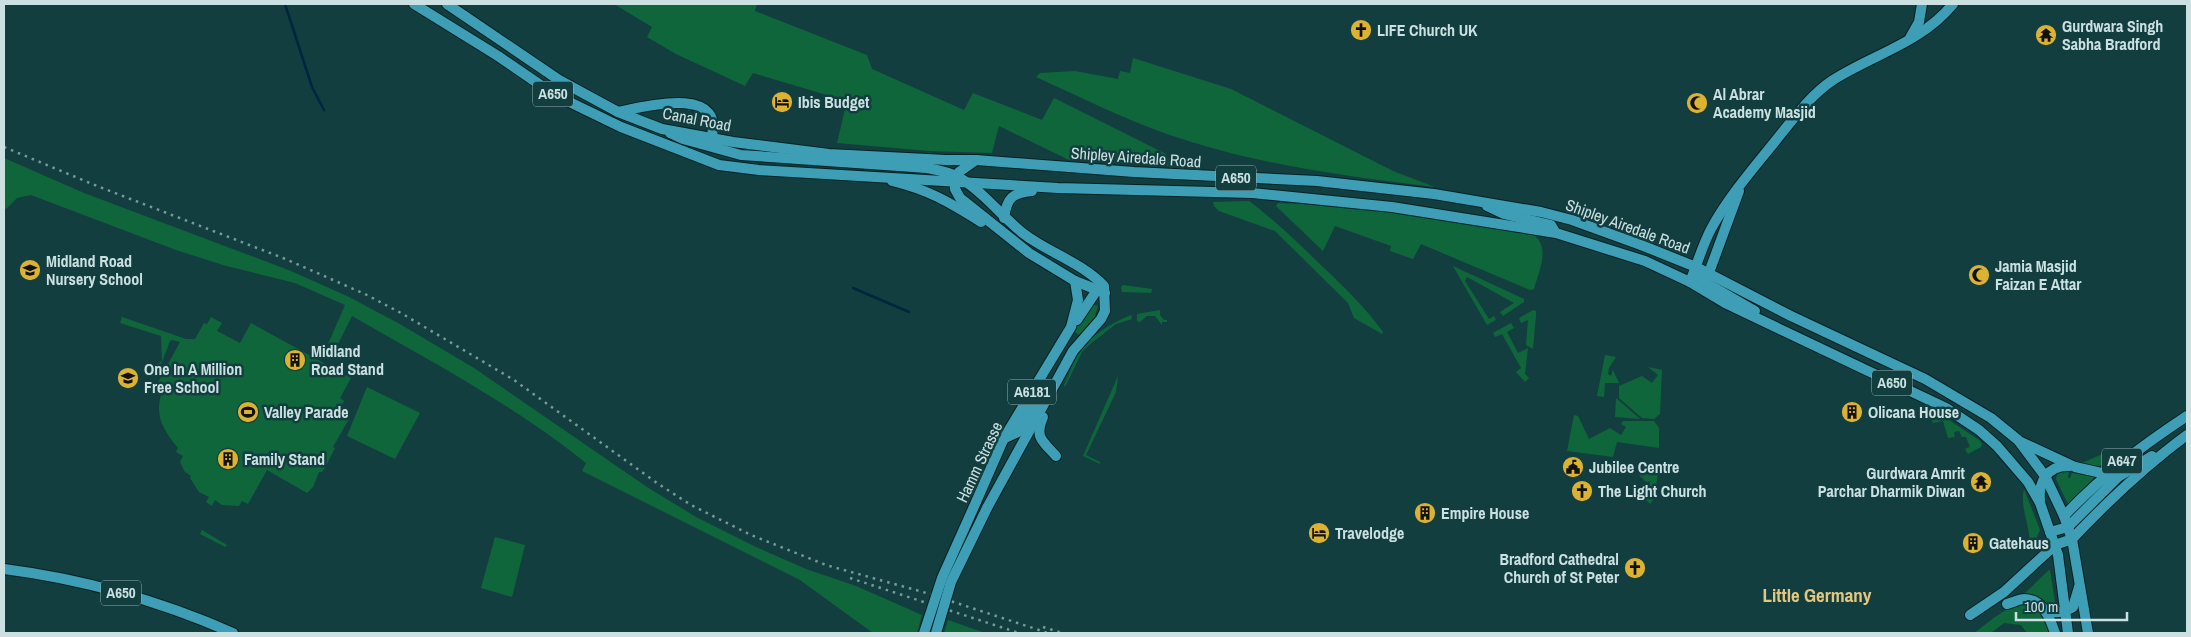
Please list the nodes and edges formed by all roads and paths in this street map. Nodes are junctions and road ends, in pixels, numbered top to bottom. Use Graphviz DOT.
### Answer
graph roads {
  1 [pos="414,4"];
  2 [pos="1922,4"];
  3 [pos="1954,4"];
  4 [pos="451,6"];
  5 [pos="1910,39"];
  6 [pos="618,112"];
  7 [pos="710,142"];
  8 [pos="704,160"];
  9 [pos="976,160"];
  10 [pos="869,175"];
  11 [pos="1221,177"];
  12 [pos="958,179"];
  13 [pos="1742,182"];
  14 [pos="1058,188"];
  15 [pos="1252,194"];
  16 [pos="1478,201"];
  17 [pos="1004,218"];
  18 [pos="1556,233"];
  19 [pos="1012,239"];
  20 [pos="1696,267"];
  21 [pos="1076,281"];
  22 [pos="1690,282"];
  23 [pos="1706,282"];
  24 [pos="1102,290"];
  25 [pos="1071,327"];
  26 [pos="1055,386"];
  27 [pos="2187,416"];
  28 [pos="2187,435"];
  29 [pos="1004,438"];
  30 [pos="2018,440"];
  31 [pos="2170,448"];
  32 [pos="1056,456"];
  33 [pos="2074,467"];
  34 [pos="2106,474"];
  35 [pos="2045,476"];
  36 [pos="2118,477"];
  37 [pos="2129,482"];
  38 [pos="2040,503"];
  39 [pos="2064,516"];
  40 [pos="2068,527"];
  41 [pos="2050,532"];
  42 [pos="2072,539"];
  43 [pos="2055,545"];
  44 [pos="4,569"];
  45 [pos="2080,584"];
  46 [pos="2007,604"];
  47 [pos="2044,609"];
  48 [pos="2064,612"];
  49 [pos="1970,615"];
  50 [pos="233,633"];
  51 [pos="924,633"];
  52 [pos="936,633"];
  53 [pos="2055,633"];
  54 [pos="2068,633"];
  55 [pos="2088,633"];
  1 -- 8 [label="main road, Canal Road / A650"];
  2 -- 5 [label="main road"];
  3 -- 5 [label="main road"];
  4 -- 6 [label="main road, Canal Road / A650"];
  5 -- 13 [label="main road"];
  6 -- 7 [label="main road, Canal Road / A650"];
  6 -- 7 [label="main road"];
  7 -- 8 [label="main road"];
  7 -- 9 [label="main road, Canal Road / A650"];
  7 -- 12 [label="main road, A650"];
  8 -- 10 [label="main road, Canal Road / A650"];
  9 -- 11 [label="main road, Shipley Airedale Road / A650"];
  9 -- 12 [label="main road"];
  10 -- 12 [label="main road, Canal Road / A650"];
  10 -- 19 [label="main road, Canal Road"];
  11 -- 15 [label="main road"];
  11 -- 16 [label="main road, Shipley Airedale Road / A650"];
  12 -- 14 [label="main road, Shipley Airedale Road / A650"];
  12 -- 17 [label="main road"];
  12 -- 19 [label="main road, Canal Road"];
  13 -- 20 [label="main road"];
  13 -- 23 [label="main road"];
  14 -- 15 [label="main road, Shipley Airedale Road / A650"];
  14 -- 17 [label="main road"];
  15 -- 18 [label="main road, Shipley Airedale Road / A650"];
  16 -- 18 [label="main road"];
  16 -- 20 [label="main road, Shipley Airedale Road / A650"];
  17 -- 24 [label="main road"];
  18 -- 22 [label="main road, Shipley Airedale Road / A650"];
  19 -- 21 [label="main road, Canal Road"];
  20 -- 22 [label="main road"];
  20 -- 23 [label="main road, Shipley Airedale Road / A650"];
  21 -- 24 [label="main road, Canal Road"];
  21 -- 25 [label="main road, Hamm Strasse / A6181"];
  22 -- 23 [label="main road, Shipley Airedale Road / A650"];
  23 -- 30 [label="main road, Shipley Airedale Road / A650"];
  23 -- 38 [label="main road, Shipley Airedale Road / A650"];
  24 -- 25 [label="main road, A6181"];
  24 -- 26 [label="main road, Hamm Strasse / A6181"];
  25 -- 29 [label="main road, Hamm Strasse / A6181"];
  26 -- 29 [label="main road"];
  26 -- 32 [label="main road"];
  26 -- 52 [label="main road, Hamm Strasse / A6181, bridge"];
  27 -- 34 [label="main road, A647"];
  28 -- 31 [label="main road, A647"];
  29 -- 51 [label="main road, Hamm Strasse / A6181, bridge"];
  30 -- 33 [label="main road, A647"];
  30 -- 35 [label="main road, Shipley Airedale Road / A650"];
  31 -- 36 [label="main road"];
  31 -- 37 [label="main road, A647"];
  33 -- 34 [label="main road, A647"];
  33 -- 35 [label="main road"];
  34 -- 39 [label="main road, A647"];
  35 -- 38 [label="main road"];
  35 -- 39 [label="main road, Shipley Airedale Road / A650"];
  36 -- 37 [label="main road"];
  36 -- 40 [label="main road"];
  37 -- 42 [label="main road, A647"];
  38 -- 41 [label="main road, Shipley Airedale Road / A650"];
  39 -- 40 [label="main road, Shipley Airedale Road / A650"];
  40 -- 41 [label="main road"];
  40 -- 42 [label="main road, Shipley Airedale Road / A650"];
  41 -- 43 [label="main road, Shipley Airedale Road / A650"];
  42 -- 43 [label="main road"];
  42 -- 45 [label="main road, Shipley Airedale Road / A650"];
  43 -- 48 [label="main road, Shipley Airedale Road / A650"];
  43 -- 49 [label="main road"];
  44 -- 50 [label="main road, A650"];
  45 -- 48 [label="main road"];
  45 -- 55 [label="main road, Shipley Airedale Road / A650"];
  46 -- 47 [label="main road"];
  47 -- 48 [label="main road"];
  47 -- 53 [label="main road"];
  48 -- 54 [label="main road, Shipley Airedale Road / A650"];
}
